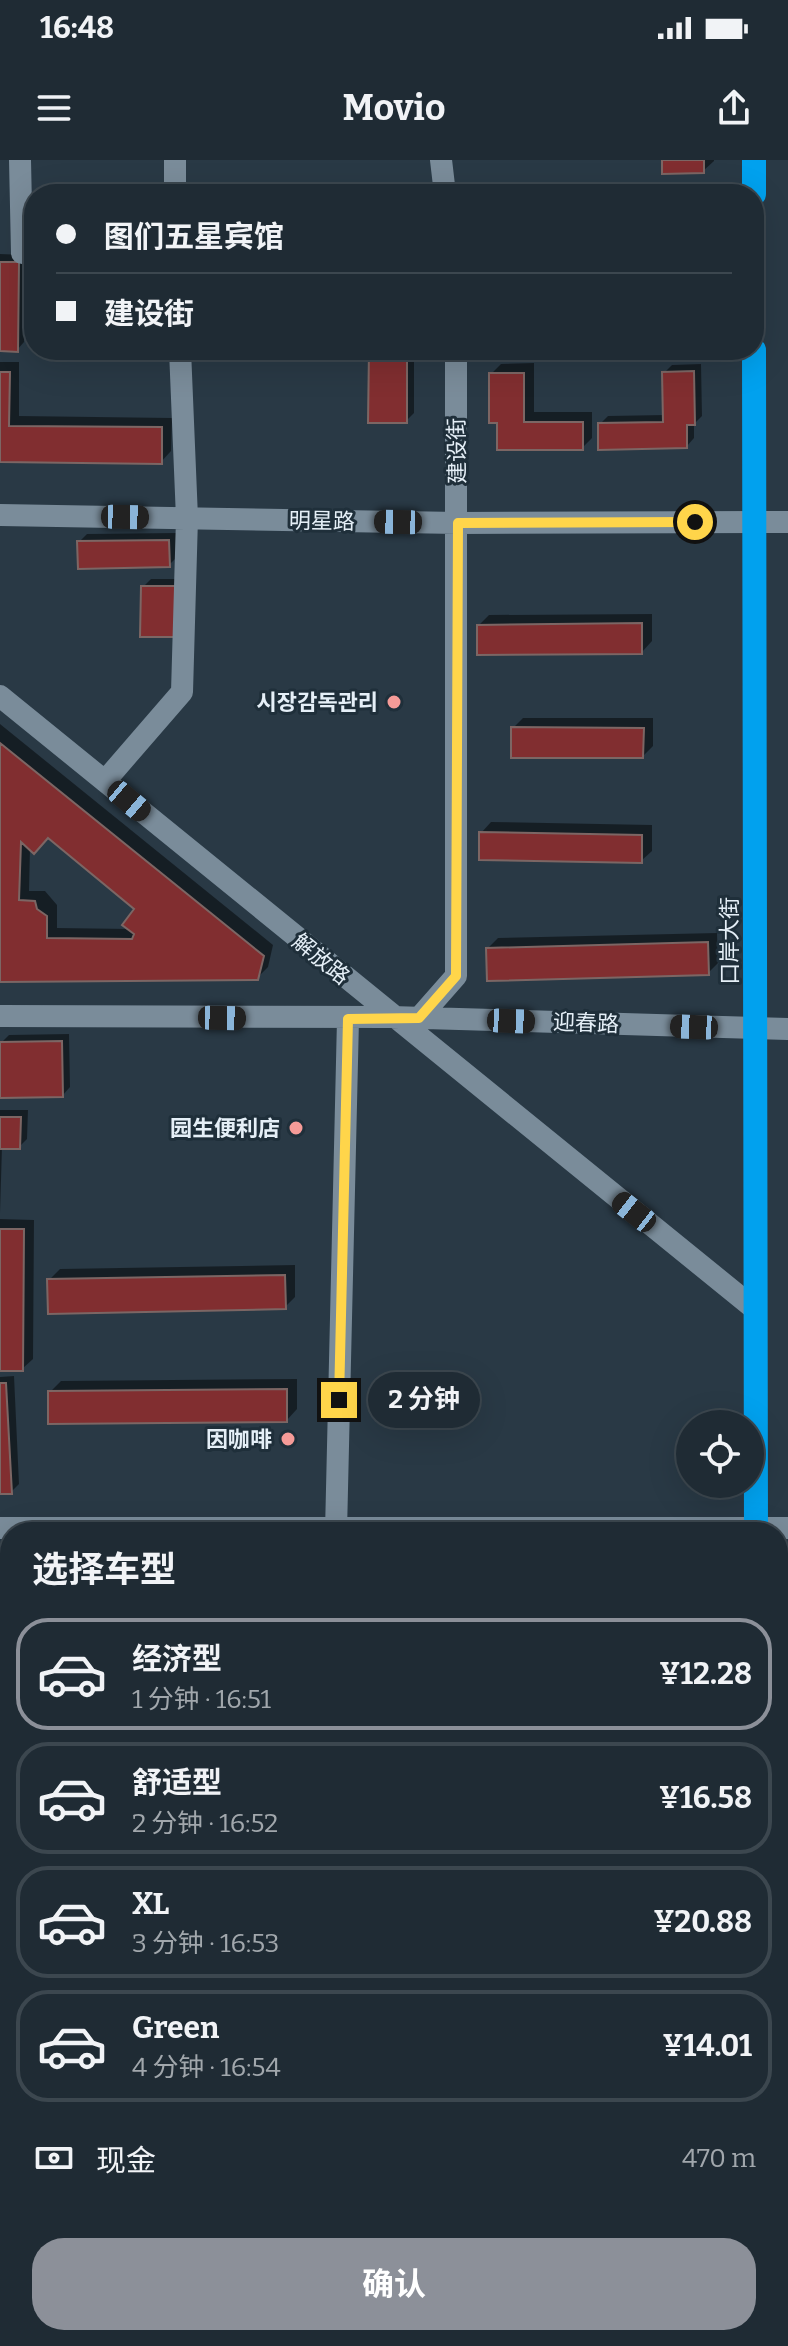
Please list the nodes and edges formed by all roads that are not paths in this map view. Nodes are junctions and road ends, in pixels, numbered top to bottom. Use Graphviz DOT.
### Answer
graph roads {
  1 [pos="20,160"];
  2 [pos="175,160"];
  3 [pos="441,160"];
  4 [pos="754,160"];
  5 [pos="175,184"];
  6 [pos="444,184"];
  7 [pos="754,184"];
  8 [pos="19,253"];
  9 [pos="180,360"];
  10 [pos="456,360"];
  11 [pos="754,360"];
  12 [pos="0,515"];
  13 [pos="187,518"];
  14 [pos="754,522"];
  15 [pos="788,522"];
  16 [pos="458,523"];
  17 [pos="0,696"];
  18 [pos="105,781"];
  19 [pos="0,1016"];
  20 [pos="391,1017"];
  21 [pos="419,1018"];
  22 [pos="348,1019"];
  23 [pos="756,1029"];
  24 [pos="788,1029"];
  25 [pos="756,1310"];
  26 [pos="336,1522"];
  27 [pos="756,1522"];
  1 -- 8 [label="street"];
  2 -- 5 [label="street"];
  3 -- 6 [label="street"];
  4 -- 7 [label="highway"];
  9 -- 13 [label="street"];
  10 -- 16 [label="street, 建设街"];
  11 -- 14 [label="highway, 口岸大街"];
  12 -- 13 [label="street, 明星路"];
  13 -- 16 [label="street, 明星路"];
  13 -- 18 [label="street"];
  14 -- 15 [label="street, 明星路"];
  14 -- 16 [label="street, 明星路"];
  14 -- 23 [label="highway, 口岸大街"];
  16 -- 21 [label="street, 建设街"];
  17 -- 18 [label="street, 解放路"];
  18 -- 20 [label="street, 解放路"];
  19 -- 22 [label="street, 迎春路"];
  20 -- 21 [label="street, 迎春路"];
  20 -- 22 [label="street, 迎春路"];
  20 -- 25 [label="street, 解放路"];
  21 -- 23 [label="street, 迎春路"];
  22 -- 26 [label="street"];
  23 -- 24 [label="street, 迎春路"];
  23 -- 25 [label="highway, 口岸大街"];
  25 -- 27 [label="highway, 口岸大街"];
}
